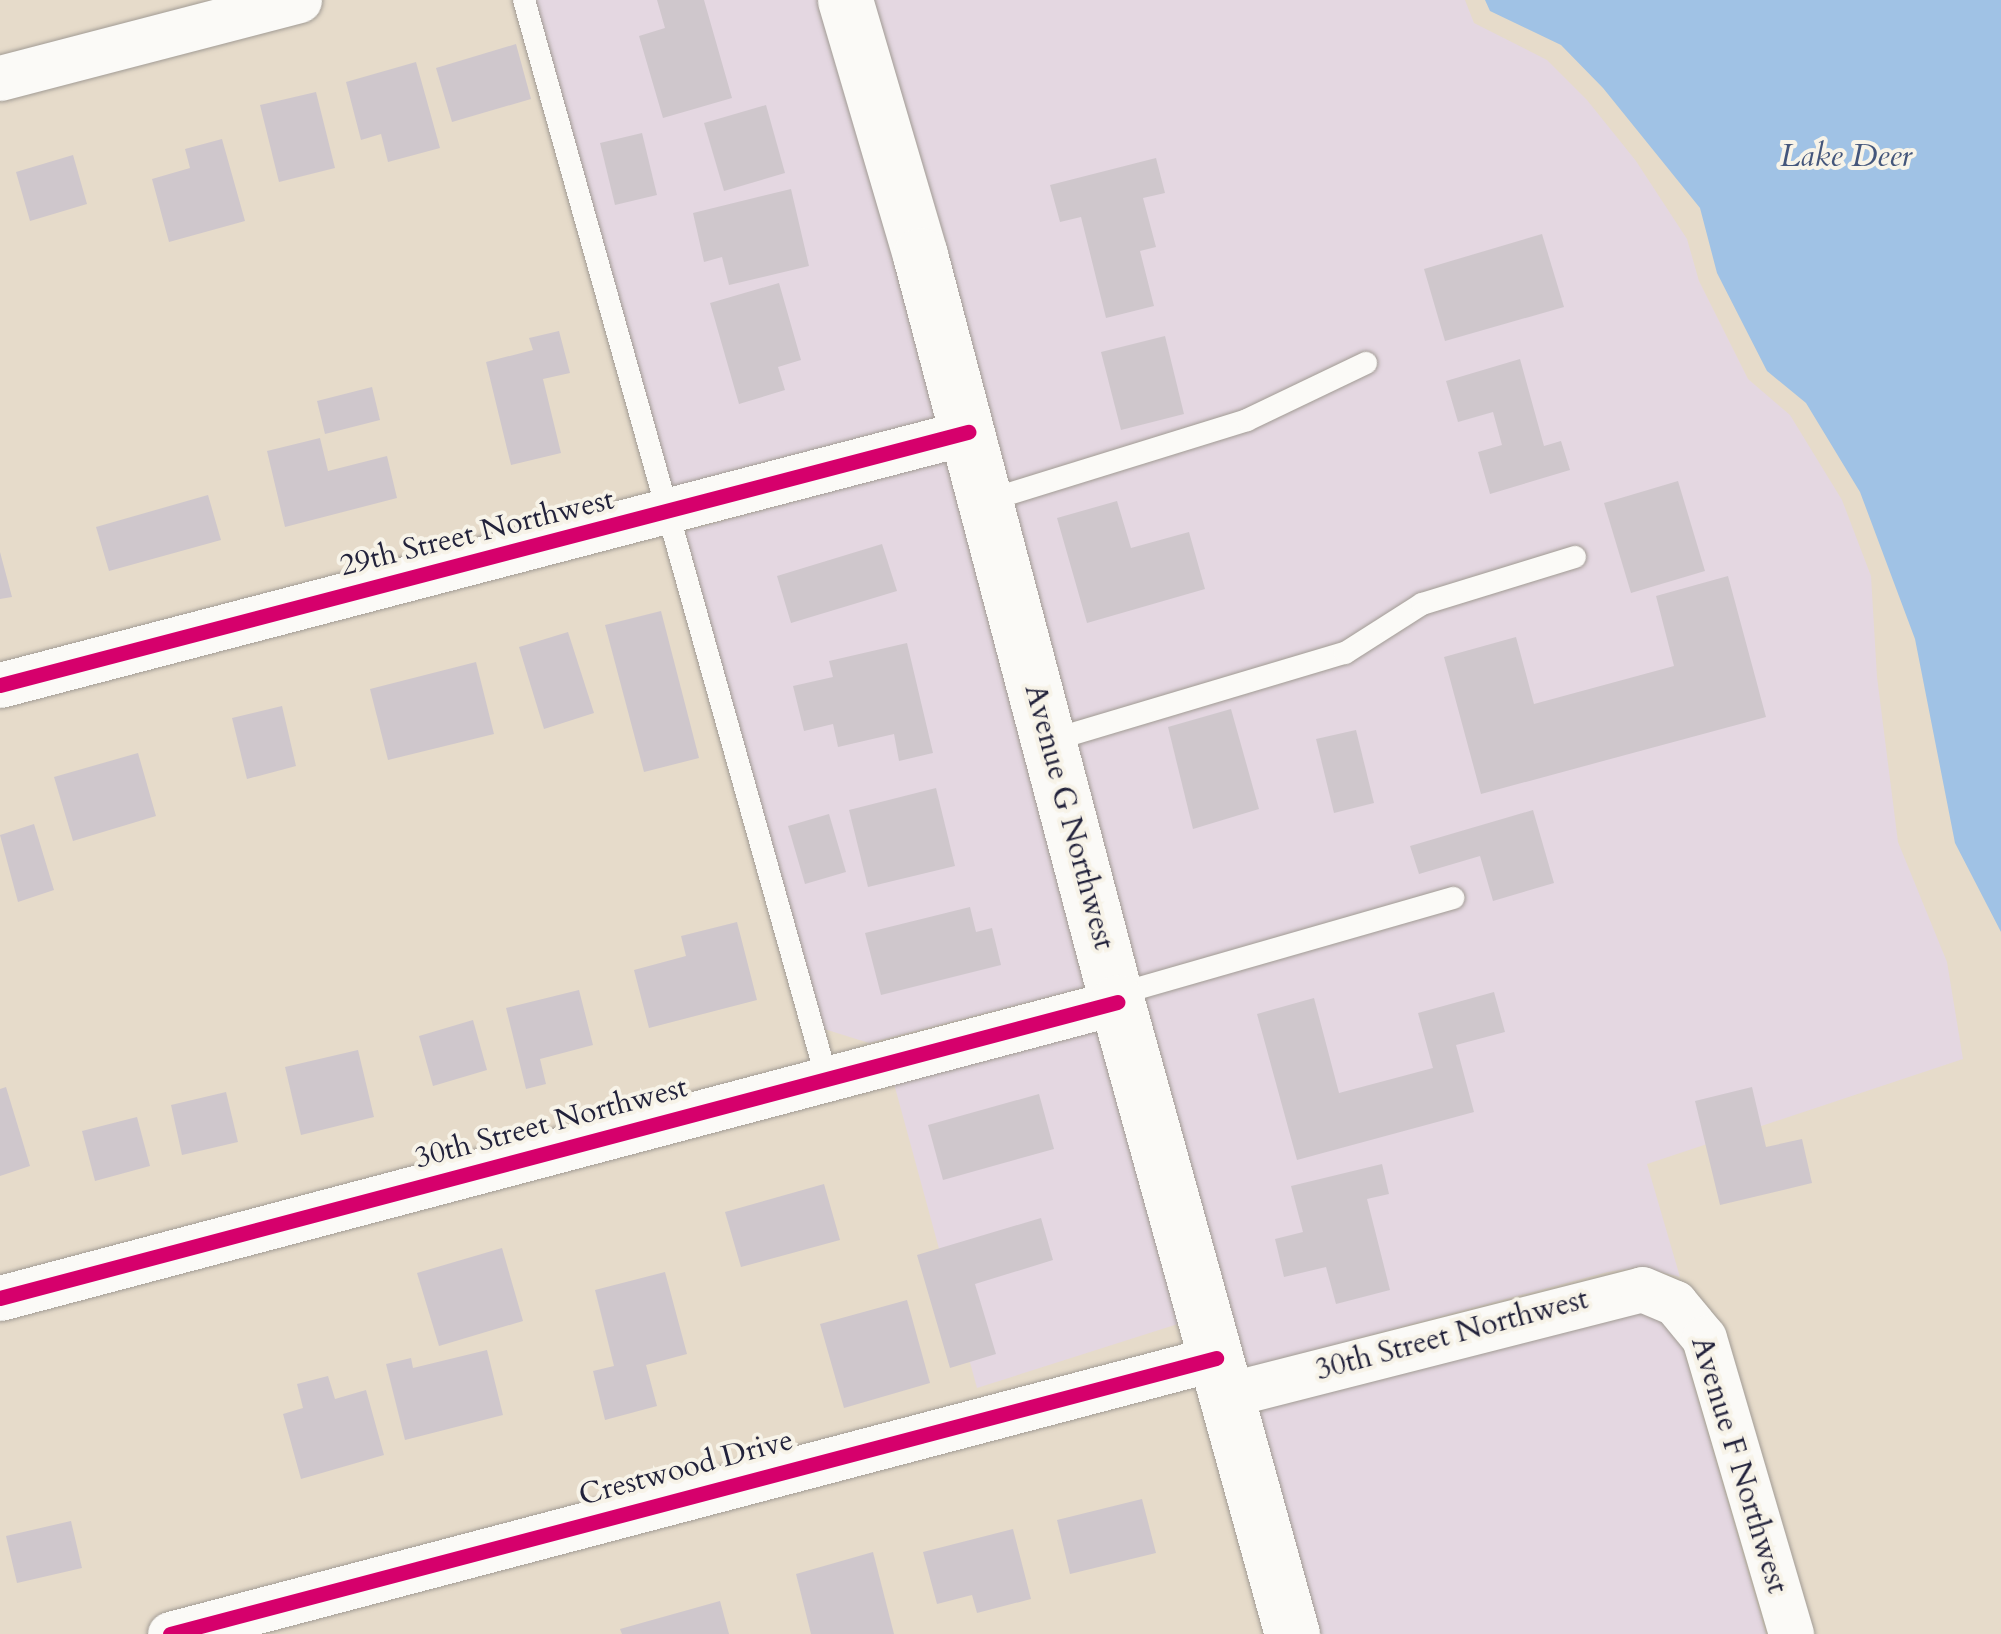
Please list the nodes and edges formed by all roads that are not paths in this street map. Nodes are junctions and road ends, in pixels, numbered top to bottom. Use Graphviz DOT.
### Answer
graph roads {
  1 [pos="300,0"];
  2 [pos="524,0"];
  3 [pos="844,0"];
  4 [pos="0,78"];
  5 [pos="1366,362"];
  6 [pos="968,432"];
  7 [pos="986,501"];
  8 [pos="668,514"];
  9 [pos="1575,557"];
  10 [pos="0,685"];
  11 [pos="1049,741"];
  12 [pos="1453,898"];
  13 [pos="1116,998"];
  14 [pos="826,1076"];
  15 [pos="0,1298"];
  16 [pos="1675,1303"];
  17 [pos="1222,1376"];
  18 [pos="170,1634"];
  19 [pos="1292,1634"];
  20 [pos="1791,1634"];
  1 -- 4 [label="street"];
  2 -- 8 [label="lane"];
  3 -- 6 [label="main road, Avenue G Northwest"];
  5 -- 7 [label="lane"];
  6 -- 7 [label="main road, Avenue G Northwest"];
  6 -- 8 [label="street, 29th Street Northwest"];
  7 -- 11 [label="main road, Avenue G Northwest"];
  8 -- 10 [label="street, 29th Street Northwest"];
  8 -- 14 [label="lane"];
  9 -- 11 [label="lane"];
  11 -- 13 [label="main road, Avenue G Northwest"];
  12 -- 13 [label="lane"];
  13 -- 14 [label="street, 30th Street Northwest"];
  13 -- 17 [label="main road, Avenue G Northwest"];
  14 -- 15 [label="street, 30th Street Northwest"];
  16 -- 17 [label="street, 30th Street Northwest"];
  16 -- 20 [label="street, Avenue F Northwest"];
  17 -- 18 [label="street, Crestwood Drive"];
  17 -- 19 [label="main road, Avenue G Northwest"];
}
